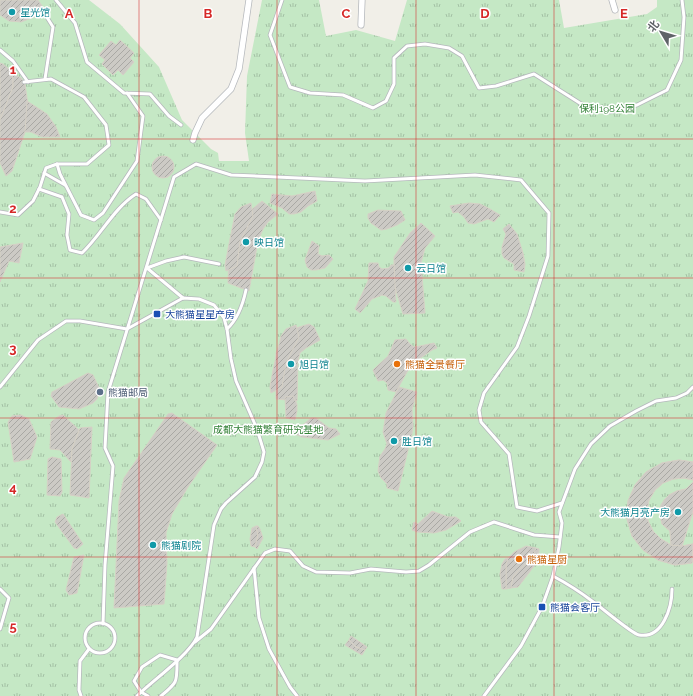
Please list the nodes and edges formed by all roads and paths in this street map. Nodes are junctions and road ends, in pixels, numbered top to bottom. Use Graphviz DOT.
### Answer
graph roads {
  1 [pos="56,0"];
  2 [pos="249,0"];
  3 [pos="282,0"];
  4 [pos="362,0"];
  5 [pos="612,0"];
  6 [pos="682,0"];
  7 [pos="615,10"];
  8 [pos="43,11"];
  9 [pos="361,25"];
  10 [pos="0,50"];
  11 [pos="45,79"];
  12 [pos="127,93"];
  13 [pos="181,125"];
  14 [pos="193,140"];
  15 [pos="57,164"];
  16 [pos="44,173"];
  17 [pos="66,186"];
  18 [pos="39,189"];
  19 [pos="0,212"];
  20 [pos="161,220"];
  21 [pos="219,264"];
  22 [pos="147,268"];
  23 [pos="246,290"];
  24 [pos="183,298"];
  25 [pos="127,329"];
  26 [pos="227,329"];
  27 [pos="0,387"];
  28 [pos="693,387"];
  29 [pos="562,503"];
  30 [pos="560,537"];
  31 [pos="254,568"];
  32 [pos="553,576"];
  33 [pos="672,589"];
  34 [pos="0,590"];
  35 [pos="103,624"];
  36 [pos="0,629"];
  37 [pos="194,642"];
  38 [pos="90,649"];
  39 [pos="177,660"];
  40 [pos="141,692"];
  41 [pos="81,696"];
  42 [pos="137,696"];
  43 [pos="148,696"];
  44 [pos="161,696"];
  45 [pos="297,696"];
  46 [pos="484,696"];
  1 -- 12 [label="lane"];
  2 -- 14 [label="street"];
  3 -- 6 [label="lane"];
  4 -- 9 [label="street"];
  5 -- 7 [label="street"];
  8 -- 11 [label="lane"];
  10 -- 11 [label="lane"];
  11 -- 15 [label="lane"];
  12 -- 13 [label="lane"];
  12 -- 17 [label="lane"];
  15 -- 16 [label="lane"];
  15 -- 17 [label="lane"];
  16 -- 17 [label="lane"];
  16 -- 18 [label="lane"];
  18 -- 19 [label="lane"];
  18 -- 20 [label="lane"];
  20 -- 22 [label="lane"];
  20 -- 29 [label="lane"];
  21 -- 22 [label="lane"];
  22 -- 24 [label="lane"];
  22 -- 25 [label="lane"];
  23 -- 26 [label="lane"];
  24 -- 25 [label="lane"];
  24 -- 26 [label="lane"];
  25 -- 27 [label="lane"];
  25 -- 35 [label="lane"];
  26 -- 37 [label="lane"];
  28 -- 29 [label="lane"];
  29 -- 30 [label="lane"];
  30 -- 31 [label="lane"];
  30 -- 32 [label="lane"];
  31 -- 37 [label="lane"];
  31 -- 45 [label="lane"];
  32 -- 33 [label="lane"];
  32 -- 46 [label="lane"];
  34 -- 36 [label="lane"];
  35 -- 38 [label="lane"];
  35 -- 38 [label="lane"];
  37 -- 39 [label="lane"];
  38 -- 41 [label="lane"];
  39 -- 40 [label="lane"];
  39 -- 40 [label="lane"];
  39 -- 44 [label="lane"];
  40 -- 42 [label="lane"];
  40 -- 43 [label="lane"];
}
